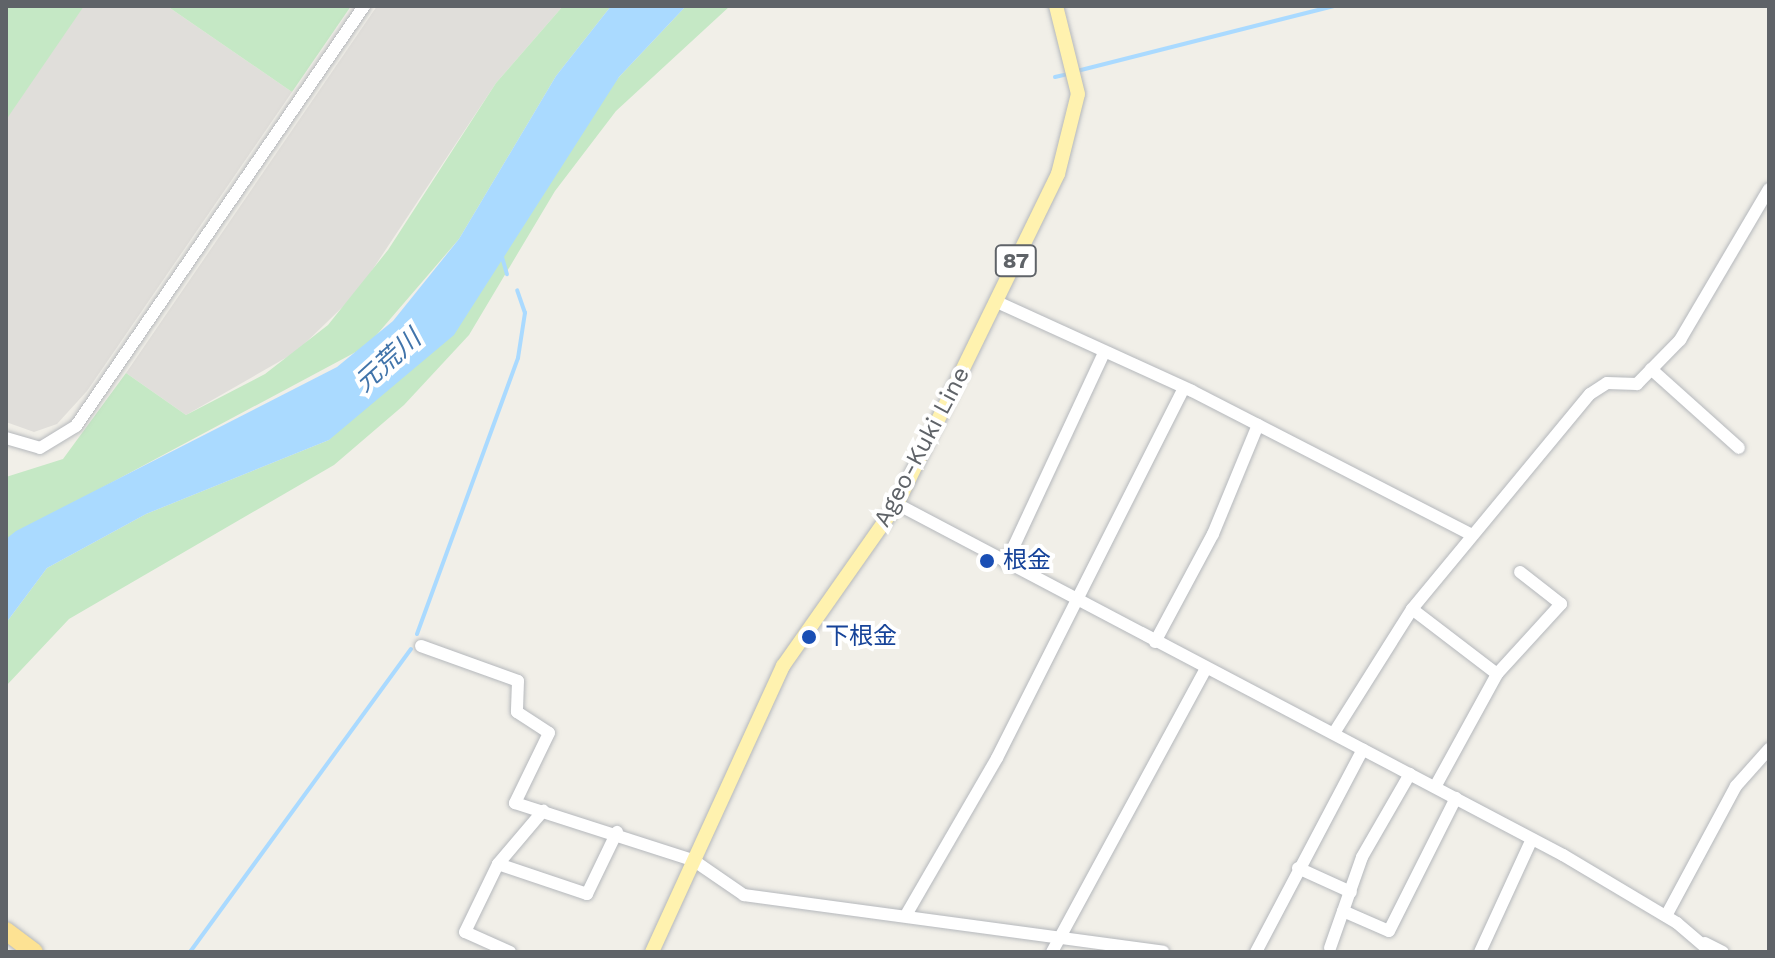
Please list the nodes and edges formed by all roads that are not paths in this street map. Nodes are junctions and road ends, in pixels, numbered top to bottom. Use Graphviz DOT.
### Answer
graph roads {
  1 [pos="364,6"];
  2 [pos="1056,6"];
  3 [pos="1769,189"];
  4 [pos="997,302"];
  5 [pos="1104,353"];
  6 [pos="1651,369"];
  7 [pos="1182,391"];
  8 [pos="1258,425"];
  9 [pos="6,438"];
  10 [pos="1739,448"];
  11 [pos="897,504"];
  12 [pos="1470,534"];
  13 [pos="1006,563"];
  14 [pos="1520,572"];
  15 [pos="1079,601"];
  16 [pos="1412,609"];
  17 [pos="1155,642"];
  18 [pos="421,646"];
  19 [pos="1206,668"];
  20 [pos="1497,674"];
  21 [pos="1334,733"];
  22 [pos="1363,749"];
  23 [pos="1769,749"];
  24 [pos="1410,774"];
  25 [pos="1435,787"];
  26 [pos="1456,798"];
  27 [pos="543,811"];
  28 [pos="617,832"];
  29 [pos="1532,839"];
  30 [pos="693,860"];
  31 [pos="498,864"];
  32 [pos="1298,868"];
  33 [pos="1351,892"];
  34 [pos="1343,911"];
  35 [pos="906,915"];
  36 [pos="1666,916"];
  37 [pos="6,931"];
  38 [pos="1062,935"];
  39 [pos="486,947"];
  40 [pos="1330,948"];
  41 [pos="1708,948"];
  42 [pos="34,952"];
  43 [pos="510,952"];
  44 [pos="652,952"];
  45 [pos="1052,952"];
  46 [pos="1163,952"];
  47 [pos="1256,952"];
  48 [pos="1480,952"];
  49 [pos="1723,952"];
  1 -- 9 [label="street"];
  2 -- 4 [label="main road, Ageo-Kuki Line / 87"];
  3 -- 6 [label="street"];
  4 -- 5 [label="street"];
  4 -- 11 [label="main road, Ageo-Kuki Line / 87"];
  5 -- 7 [label="street"];
  5 -- 13 [label="street"];
  6 -- 10 [label="street"];
  6 -- 12 [label="street"];
  7 -- 8 [label="street"];
  7 -- 15 [label="street"];
  8 -- 12 [label="street"];
  8 -- 17 [label="street"];
  11 -- 13 [label="street"];
  11 -- 30 [label="main road, Ageo-Kuki Line / 87"];
  12 -- 16 [label="street"];
  13 -- 15 [label="street"];
  14 -- 20 [label="street"];
  15 -- 17 [label="street"];
  15 -- 35 [label="street"];
  16 -- 20 [label="street"];
  16 -- 21 [label="street"];
  17 -- 19 [label="street"];
  18 -- 27 [label="street"];
  19 -- 21 [label="street"];
  19 -- 38 [label="street"];
  20 -- 25 [label="street"];
  21 -- 22 [label="street"];
  22 -- 24 [label="street"];
  22 -- 32 [label="street"];
  23 -- 36 [label="street"];
  24 -- 25 [label="street"];
  24 -- 33 [label="street"];
  25 -- 26 [label="street"];
  26 -- 29 [label="street"];
  26 -- 34 [label="street"];
  27 -- 28 [label="street"];
  27 -- 31 [label="street"];
  28 -- 30 [label="street"];
  28 -- 31 [label="street"];
  29 -- 36 [label="street"];
  29 -- 48 [label="street"];
  30 -- 35 [label="street"];
  30 -- 44 [label="main road, Ageo-Kuki Line / 87"];
  31 -- 39 [label="street"];
  32 -- 33 [label="street"];
  32 -- 47 [label="street"];
  33 -- 34 [label="street"];
  34 -- 40 [label="street"];
  35 -- 38 [label="street"];
  36 -- 41 [label="street"];
  37 -- 42 [label="highway"];
  38 -- 45 [label="street"];
  38 -- 46 [label="street"];
  39 -- 43 [label="street"];
  41 -- 49 [label="street"];
}
